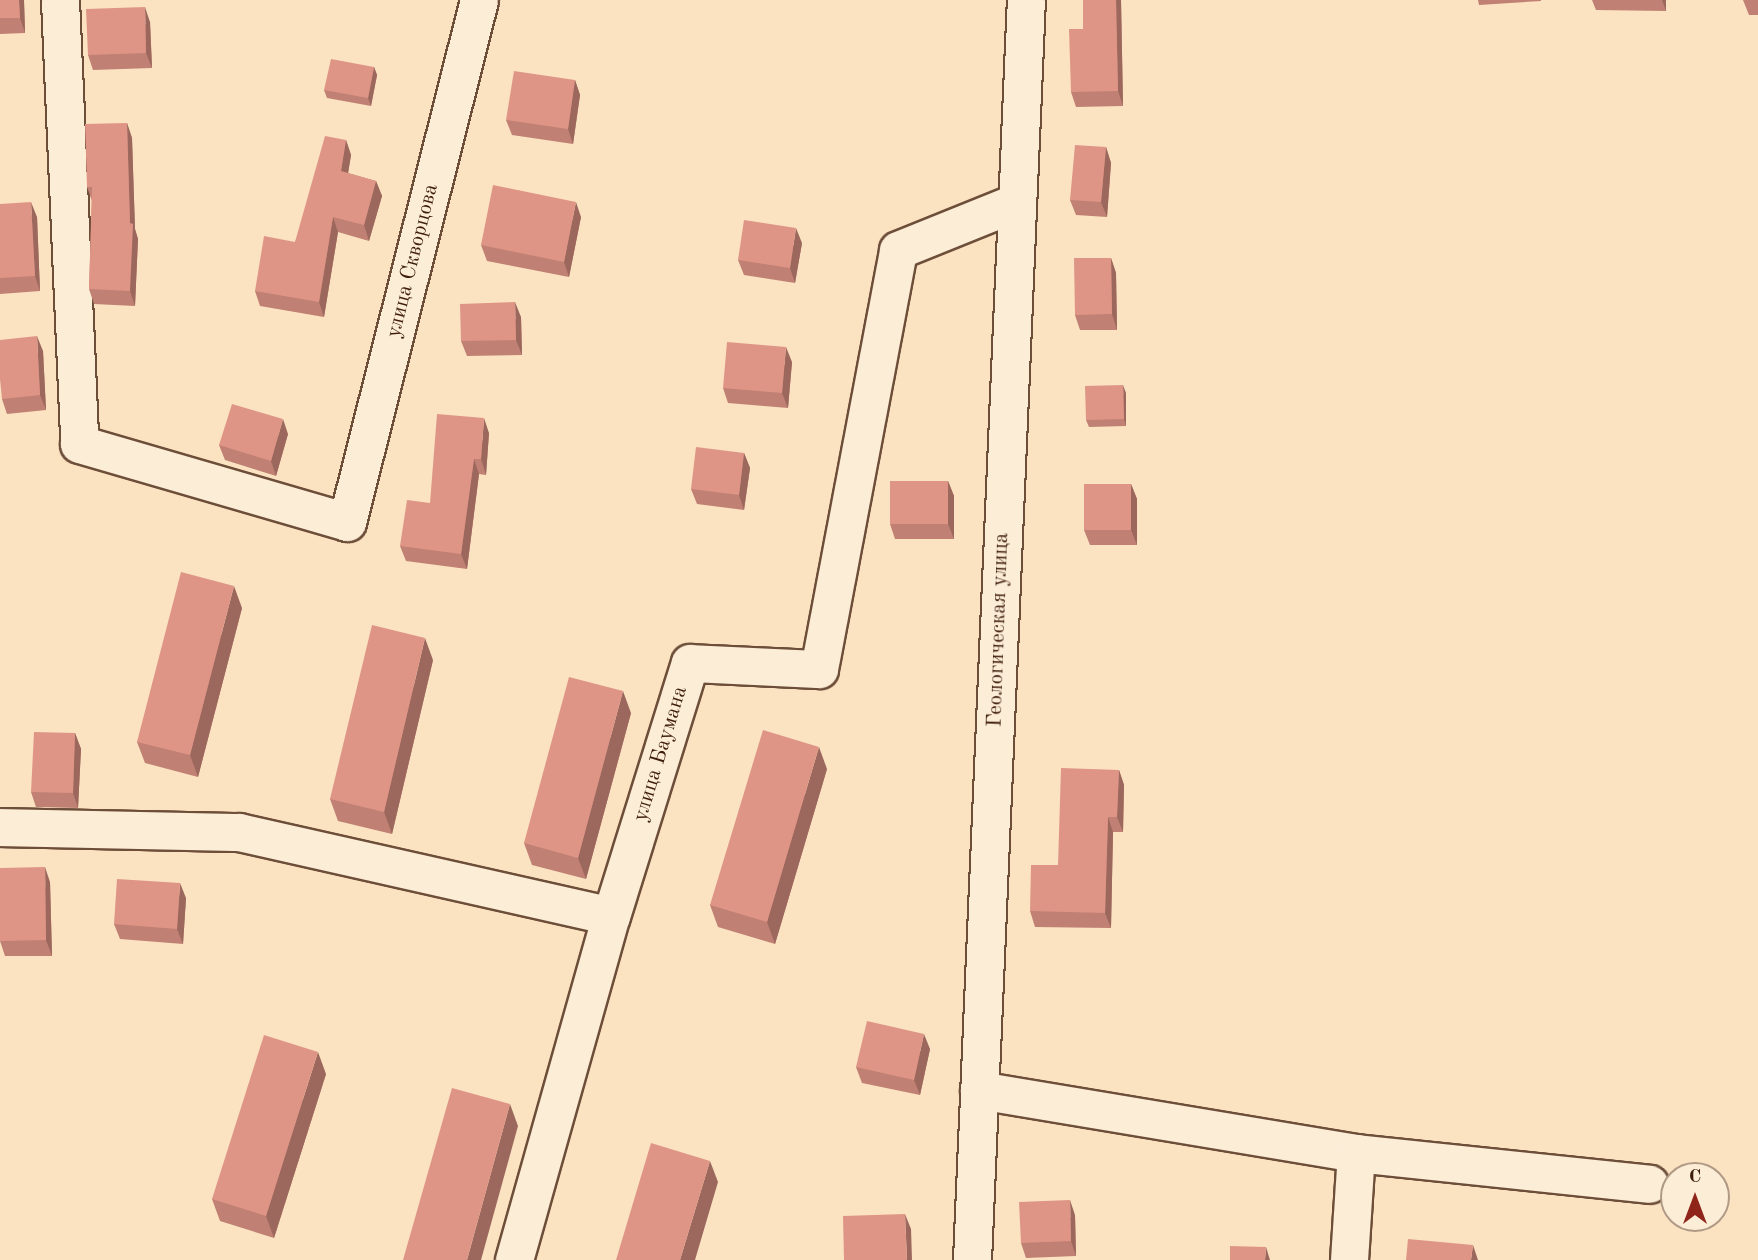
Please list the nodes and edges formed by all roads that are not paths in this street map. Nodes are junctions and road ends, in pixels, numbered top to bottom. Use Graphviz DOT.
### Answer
graph roads {
  1 [pos="61,0"];
  2 [pos="479,0"];
  3 [pos="1026,0"];
  4 [pos="1017,202"];
  5 [pos="0,827"];
  6 [pos="611,916"];
  7 [pos="979,1090"];
  8 [pos="1356,1153"];
  9 [pos="1649,1184"];
  10 [pos="514,1260"];
  11 [pos="972,1260"];
  12 [pos="1349,1260"];
  1 -- 2 [label="street, улица Скворцова"];
  3 -- 4 [label="street, Геологическая улица"];
  4 -- 6 [label="street, улица Баумана"];
  4 -- 7 [label="street, Геологическая улица"];
  5 -- 6 [label="street"];
  6 -- 10 [label="street, улица Баумана"];
  7 -- 8 [label="street"];
  7 -- 11 [label="street, Геологическая улица"];
  8 -- 9 [label="street"];
  8 -- 12 [label="street"];
}
